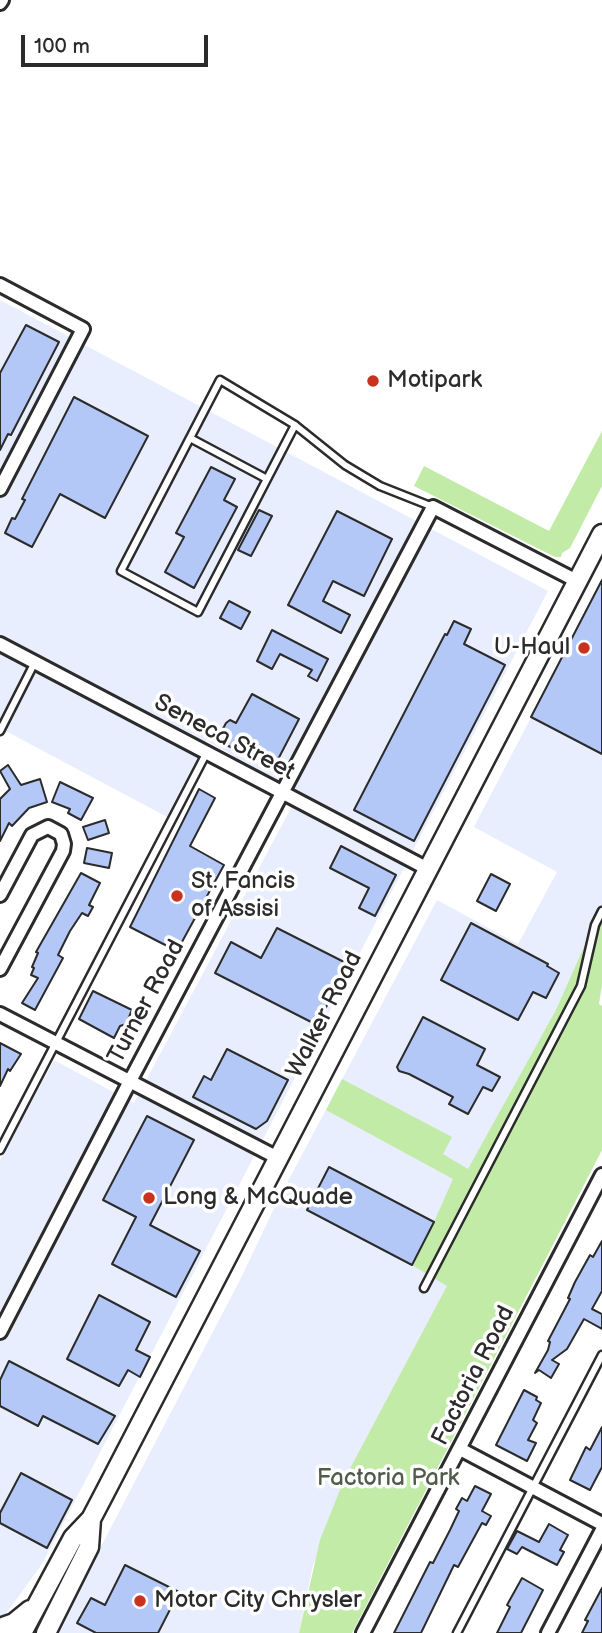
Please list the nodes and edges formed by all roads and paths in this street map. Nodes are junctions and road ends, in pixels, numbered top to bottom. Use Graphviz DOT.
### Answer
graph roads {
  1 [pos="0,285"];
  2 [pos="295,425"];
  3 [pos="190,438"];
  4 [pos="267,479"];
  5 [pos="0,489"];
  6 [pos="433,507"];
  7 [pos="602,534"];
  8 [pos="578,581"];
  9 [pos="0,644"];
  10 [pos="35,662"];
  11 [pos="0,731"];
  12 [pos="207,752"];
  13 [pos="282,792"];
  14 [pos="428,869"];
  15 [pos="0,895"];
  16 [pos="602,911"];
  17 [pos="0,969"];
  18 [pos="0,1014"];
  19 [pos="55,1042"];
  20 [pos="130,1081"];
  21 [pos="0,1150"];
  22 [pos="278,1158"];
  23 [pos="602,1175"];
  24 [pos="424,1288"];
  25 [pos="0,1332"];
  26 [pos="602,1355"];
  27 [pos="460,1449"];
  28 [pos="533,1488"];
  29 [pos="91,1519"];
  30 [pos="602,1524"];
  31 [pos="602,1530"];
  32 [pos="36,1606"];
  33 [pos="0,1628"];
  34 [pos="22,1633"];
  35 [pos="46,1633"];
  36 [pos="363,1633"];
  37 [pos="457,1633"];
  38 [pos="548,1633"];
  1 -- 5 [label="street"];
  2 -- 3 [label="lane"];
  2 -- 4 [label="lane"];
  2 -- 6 [label="lane"];
  3 -- 4 [label="lane"];
  3 -- 4 [label="lane"];
  6 -- 8 [label="street"];
  6 -- 13 [label="street, Turner Road"];
  7 -- 8 [label="main road, Walker Road"];
  8 -- 14 [label="main road, Walker Road"];
  9 -- 10 [label="street, Seneca Street"];
  10 -- 11 [label="lane"];
  10 -- 12 [label="street, Seneca Street"];
  12 -- 13 [label="street, Seneca Street"];
  12 -- 19 [label="lane"];
  13 -- 14 [label="street, Seneca Street"];
  13 -- 20 [label="street, Turner Road"];
  14 -- 22 [label="main road, Walker Road"];
  15 -- 17 [label="street"];
  16 -- 24 [label="lane"];
  18 -- 19 [label="street"];
  19 -- 20 [label="street"];
  19 -- 21 [label="lane"];
  20 -- 22 [label="street"];
  20 -- 25 [label="street, Turner Road"];
  22 -- 29 [label="main road, Walker Road"];
  23 -- 27 [label="street, Factoria Road"];
  26 -- 28 [label="lane"];
  27 -- 28 [label="street"];
  27 -- 36 [label="street, Factoria Road"];
  28 -- 30 [label="street"];
  28 -- 37 [label="lane"];
  29 -- 32 [label="main road, Walker Road"];
  29 -- 35 [label="main road, Walker Road"];
  31 -- 38 [label="street"];
  32 -- 33 [label="main road"];
  32 -- 34 [label="main road, Walker Road"];
}
